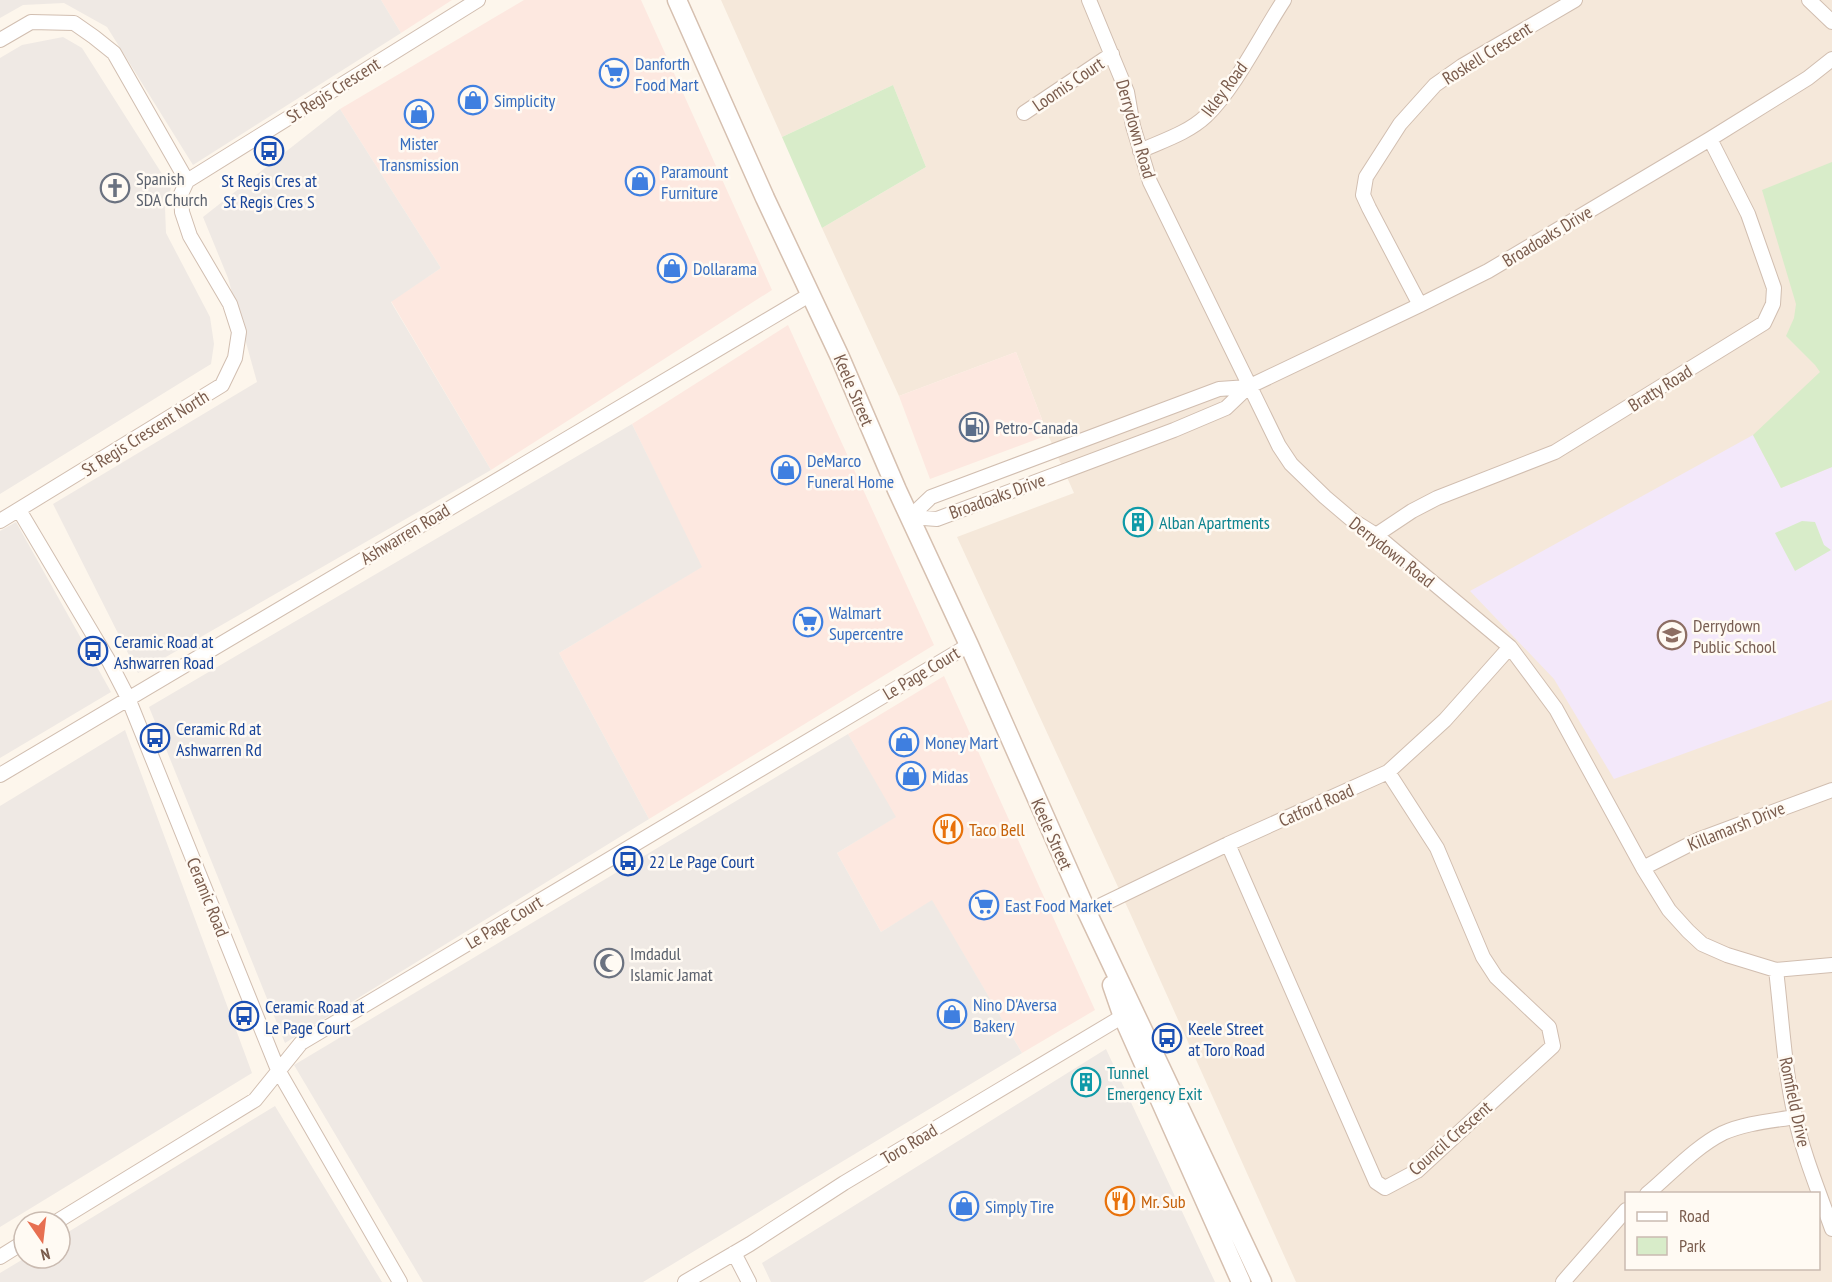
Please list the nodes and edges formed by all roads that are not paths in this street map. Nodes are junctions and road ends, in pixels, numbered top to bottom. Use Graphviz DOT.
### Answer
graph roads {
  1 [pos="478,0"];
  2 [pos="677,0"];
  3 [pos="1089,0"];
  4 [pos="1284,0"];
  5 [pos="1575,0"];
  6 [pos="1809,0"];
  7 [pos="1832,22"];
  8 [pos="0,40"];
  9 [pos="1112,54"];
  10 [pos="1832,59"];
  11 [pos="1024,113"];
  12 [pos="1710,139"];
  13 [pos="1140,151"];
  14 [pos="186,181"];
  15 [pos="811,294"];
  16 [pos="1420,305"];
  17 [pos="1248,387"];
  18 [pos="1168,410"];
  19 [pos="1174,430"];
  20 [pos="1075,444"];
  21 [pos="1020,463"];
  22 [pos="1083,464"];
  23 [pos="1029,485"];
  24 [pos="19,510"];
  25 [pos="910,517"];
  26 [pos="0,521"];
  27 [pos="1376,535"];
  28 [pos="969,645"];
  29 [pos="1510,647"];
  30 [pos="128,698"];
  31 [pos="1388,772"];
  32 [pos="0,775"];
  33 [pos="1832,789"];
  34 [pos="1228,844"];
  35 [pos="1643,868"];
  36 [pos="1087,912"];
  37 [pos="1832,964"];
  38 [pos="1776,970"];
  39 [pos="1129,1013"];
  40 [pos="278,1070"];
  41 [pos="1795,1117"];
  42 [pos="1649,1192"];
  43 [pos="1820,1192"];
  44 [pos="1820,1193"];
  45 [pos="1625,1211"];
  46 [pos="72,1213"];
  47 [pos="1832,1229"];
  48 [pos="734,1253"];
  49 [pos="400,1282"];
  50 [pos="685,1282"];
  51 [pos="748,1282"];
  52 [pos="1241,1282"];
  53 [pos="1262,1282"];
  54 [pos="1563,1282"];
  1 -- 14 [label="street, St Regis Crescent"];
  2 -- 15 [label="main road, Keele Street"];
  3 -- 9 [label="street, Derrydown Road"];
  4 -- 13 [label="street, Ikley Road"];
  5 -- 16 [label="street, Roskell Crescent"];
  6 -- 7 [label="street"];
  8 -- 14 [label="street"];
  9 -- 11 [label="street, Loomis Court"];
  9 -- 13 [label="street, Derrydown Road"];
  10 -- 12 [label="street, Broadoaks Drive"];
  12 -- 16 [label="street, Broadoaks Drive"];
  12 -- 27 [label="street, Bratty Road"];
  13 -- 17 [label="street, Derrydown Road"];
  14 -- 24 [label="street, St Regis Crescent North"];
  15 -- 25 [label="main road, Keele Street"];
  15 -- 30 [label="street, Ashwarren Road"];
  16 -- 17 [label="street, Broadoaks Drive"];
  17 -- 18 [label="street, Broadoaks Drive"];
  17 -- 19 [label="street, Broadoaks Drive"];
  17 -- 27 [label="street, Derrydown Road"];
  18 -- 19 [label="street"];
  18 -- 20 [label="street, Broadoaks Drive"];
  19 -- 22 [label="street, Broadoaks Drive"];
  20 -- 21 [label="street, Broadoaks Drive"];
  20 -- 22 [label="street"];
  21 -- 23 [label="street"];
  21 -- 25 [label="street, Broadoaks Drive"];
  22 -- 23 [label="street, Broadoaks Drive"];
  23 -- 25 [label="street, Broadoaks Drive"];
  24 -- 26 [label="street, St Regis Crescent North"];
  24 -- 30 [label="street, Ceramic Road"];
  25 -- 28 [label="main road, Keele Street"];
  27 -- 29 [label="street, Derrydown Road"];
  28 -- 36 [label="main road, Keele Street"];
  28 -- 40 [label="street, Le Page Court"];
  29 -- 31 [label="street, Catford Road"];
  29 -- 35 [label="street, Derrydown Road"];
  30 -- 32 [label="street, Ashwarren Road"];
  30 -- 40 [label="street, Ceramic Road"];
  31 -- 34 [label="street, Catford Road"];
  31 -- 34 [label="street, Council Crescent"];
  33 -- 35 [label="street, Killamarsh Drive"];
  34 -- 36 [label="street, Catford Road"];
  35 -- 38 [label="street, Derrydown Road"];
  36 -- 39 [label="main road, Keele Street"];
  37 -- 38 [label="street, Derrydown Road"];
  38 -- 41 [label="street, Romfield Drive"];
  39 -- 48 [label="street, Toro Road"];
  39 -- 52 [label="main road, Keele Street"];
  39 -- 53 [label="main road, Keele Street"];
  40 -- 46 [label="street, Le Page Court"];
  40 -- 49 [label="street, Ceramic Road"];
  41 -- 42 [label="street"];
  41 -- 43 [label="street, Romfield Drive"];
  44 -- 47 [label="street, Romfield Drive"];
  45 -- 54 [label="street"];
  48 -- 50 [label="street, Toro Road"];
  48 -- 51 [label="street"];
}
